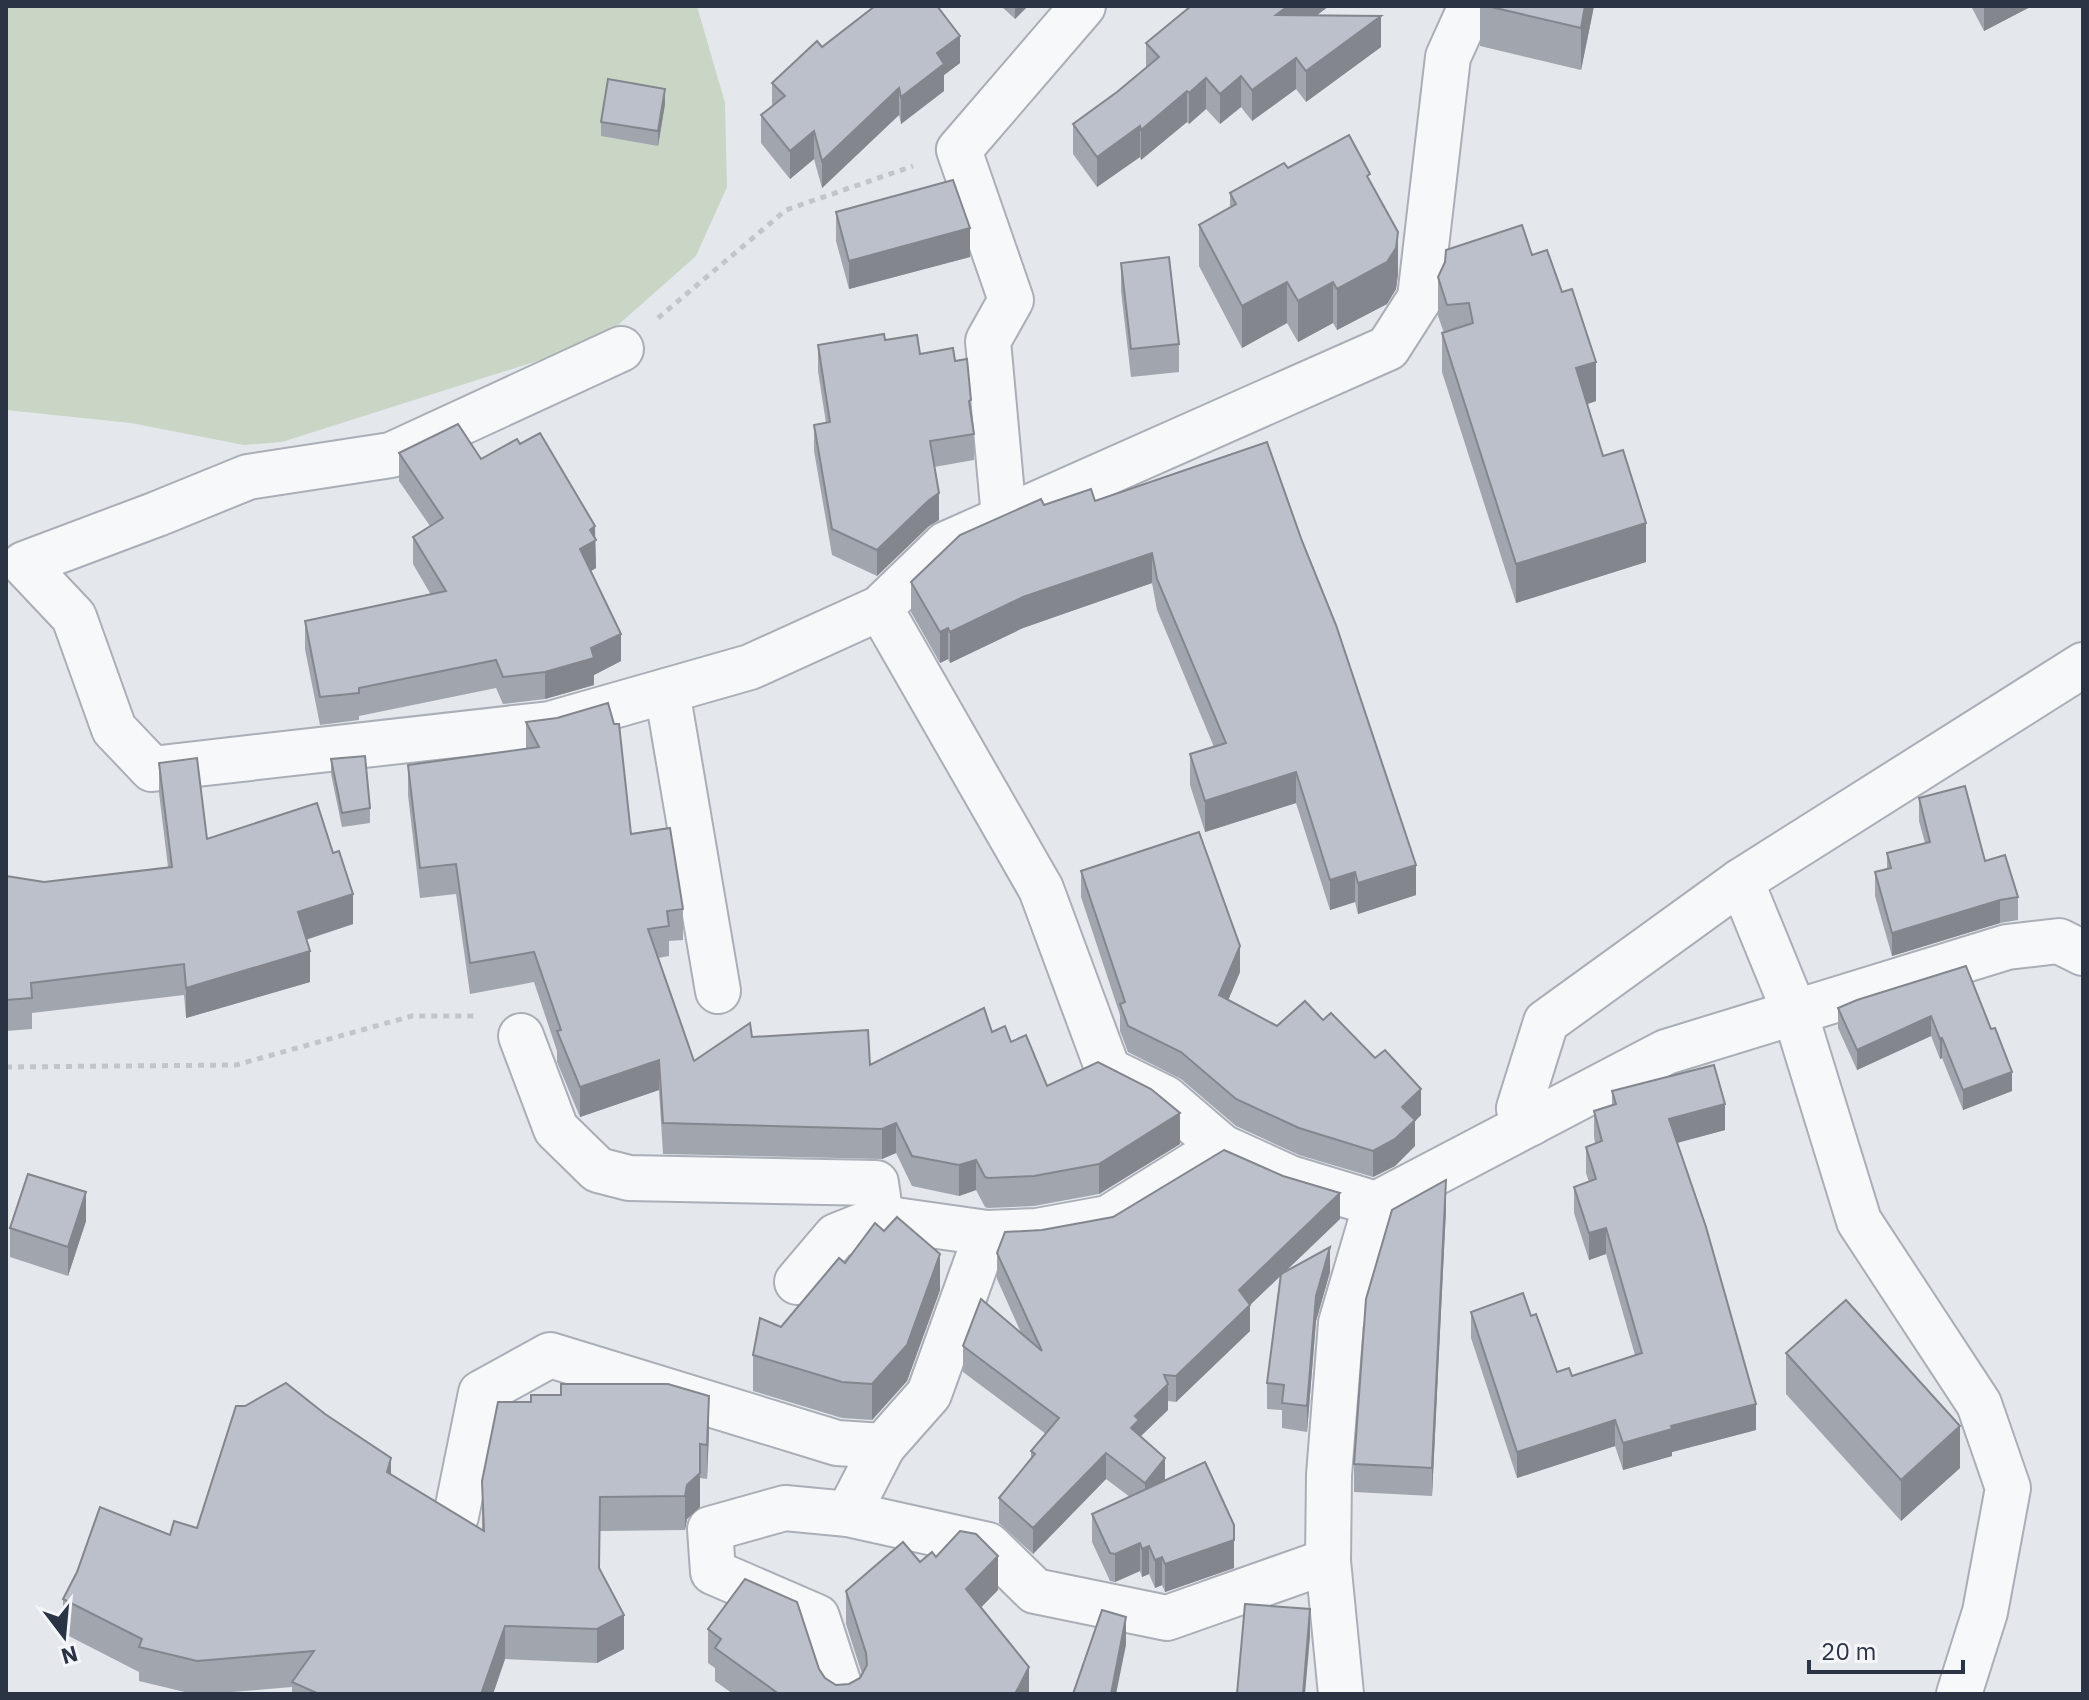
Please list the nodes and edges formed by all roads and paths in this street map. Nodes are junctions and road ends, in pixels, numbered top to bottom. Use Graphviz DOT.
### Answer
graph roads {
  1 [pos="1083,6"];
  2 [pos="1471,6"];
  3 [pos="959,150"];
  4 [pos="621,349"];
  5 [pos="1004,517"];
  6 [pos="880,608"];
  7 [pos="2083,665"];
  8 [pos="667,691"];
  9 [pos="1741,881"];
  10 [pos="2083,953"];
  11 [pos="718,991"];
  12 [pos="1795,1013"];
  13 [pos="521,1036"];
  14 [pos="6,1067"];
  15 [pos="1531,1123"];
  16 [pos="1222,1147"];
  17 [pos="1376,1204"];
  18 [pos="881,1218"];
  19 [pos="987,1233"];
  20 [pos="797,1282"];
  21 [pos="883,1446"];
  22 [pos="848,1514"];
  23 [pos="456,1516"];
  24 [pos="1328,1561"];
  25 [pos="842,1694"];
  26 [pos="1341,1694"];
  27 [pos="1959,1694"];
  1 -- 3 [label="street"];
  2 -- 5 [label="street"];
  3 -- 4 [label="path"];
  3 -- 5 [label="street"];
  4 -- 8 [label="street"];
  5 -- 6 [label="street"];
  6 -- 8 [label="street"];
  6 -- 16 [label="street"];
  7 -- 9 [label="street"];
  8 -- 11 [label="street"];
  9 -- 12 [label="street"];
  9 -- 15 [label="street"];
  10 -- 12 [label="street"];
  12 -- 15 [label="street"];
  12 -- 27 [label="street"];
  13 -- 14 [label="path"];
  13 -- 18 [label="street"];
  15 -- 17 [label="street"];
  16 -- 17 [label="street"];
  16 -- 19 [label="street"];
  17 -- 24 [label="street"];
  18 -- 19 [label="street"];
  18 -- 20 [label="street"];
  19 -- 21 [label="street"];
  21 -- 22 [label="street"];
  21 -- 23 [label="street"];
  22 -- 24 [label="street"];
  22 -- 25 [label="street"];
  24 -- 26 [label="street"];
}
